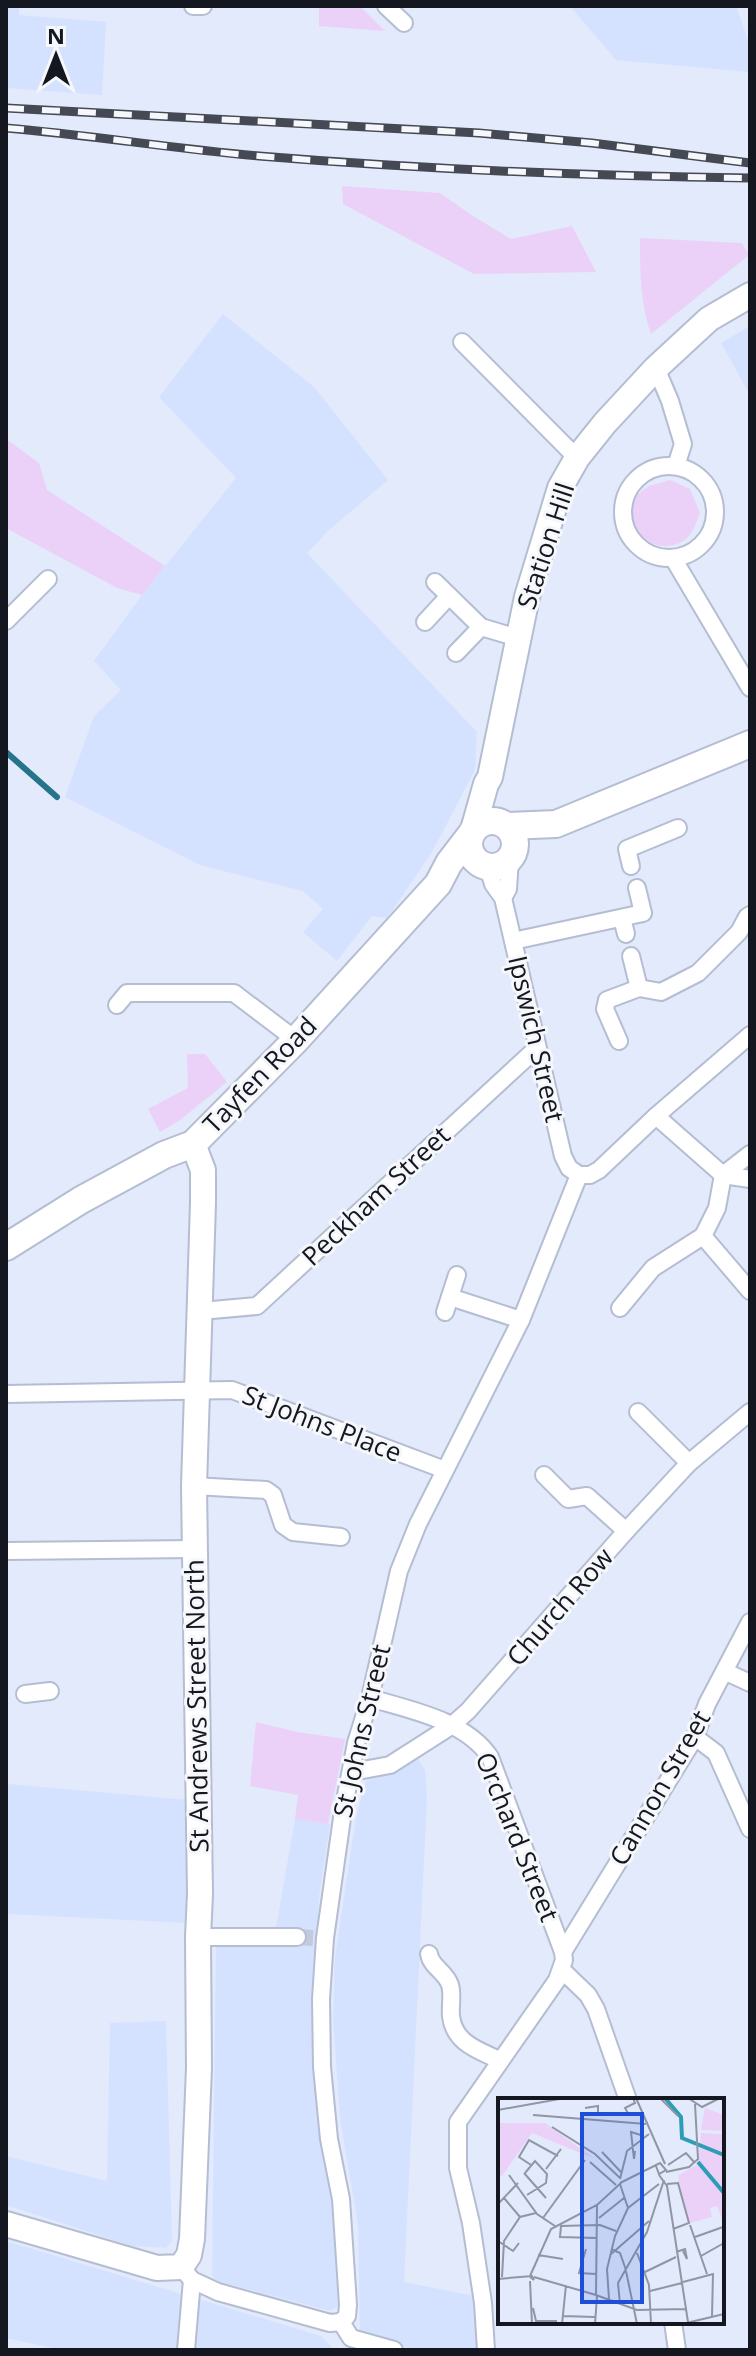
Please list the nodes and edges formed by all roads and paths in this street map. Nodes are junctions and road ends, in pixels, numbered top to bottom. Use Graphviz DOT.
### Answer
graph roads {
  1 [pos="193,6"];
  2 [pos="203,6"];
  3 [pos="386,6"];
  4 [pos="404,23"];
  5 [pos="750,295"];
  6 [pos="462,342"];
  7 [pos="656,368"];
  8 [pos="577,458"];
  9 [pos="676,466"];
  10 [pos="673,558"];
  11 [pos="48,579"];
  12 [pos="435,582"];
  13 [pos="449,596"];
  14 [pos="6,621"];
  15 [pos="425,622"];
  16 [pos="481,627"];
  17 [pos="518,638"];
  18 [pos="456,653"];
  19 [pos="750,688"];
  20 [pos="750,744"];
  21 [pos="490,777"];
  22 [pos="556,824"];
  23 [pos="505,825"];
  24 [pos="678,828"];
  25 [pos="471,834"];
  26 [pos="499,862"];
  27 [pos="631,866"];
  28 [pos="438,884"];
  29 [pos="637,888"];
  30 [pos="750,915"];
  31 [pos="513,941"];
  32 [pos="631,956"];
  33 [pos="639,988"];
  34 [pos="117,1005"];
  35 [pos="750,1035"];
  36 [pos="296,1040"];
  37 [pos="619,1041"];
  38 [pos="537,1048"];
  39 [pos="656,1116"];
  40 [pos="193,1144"];
  41 [pos="750,1154"];
  42 [pos="579,1175"];
  43 [pos="723,1175"];
  44 [pos="750,1179"];
  45 [pos="703,1236"];
  46 [pos="6,1247"];
  47 [pos="457,1275"];
  48 [pos="750,1291"];
  49 [pos="620,1308"];
  50 [pos="201,1311"];
  51 [pos="521,1320"];
  52 [pos="198,1390"];
  53 [pos="6,1394"];
  54 [pos="638,1412"];
  55 [pos="750,1412"];
  56 [pos="689,1463"];
  57 [pos="445,1470"];
  58 [pos="544,1475"];
  59 [pos="194,1486"];
  60 [pos="626,1531"];
  61 [pos="341,1537"];
  62 [pos="194,1549"];
  63 [pos="6,1551"];
  64 [pos="750,1622"];
  65 [pos="726,1672"];
  66 [pos="750,1683"];
  67 [pos="50,1691"];
  68 [pos="25,1694"];
  69 [pos="370,1698"];
  70 [pos="451,1726"];
  71 [pos="695,1737"];
  72 [pos="352,1772"];
  73 [pos="750,1829"];
  74 [pos="198,1937"];
  75 [pos="297,1937"];
  76 [pos="563,1952"];
  77 [pos="429,1954"];
  78 [pos="562,1970"];
  79 [pos="468,1981"];
  80 [pos="450,1989"];
  81 [pos="499,2060"];
  82 [pos="627,2098"];
  83 [pos="6,2224"];
  84 [pos="187,2273"];
  85 [pos="341,2322"];
  86 [pos="673,2324"];
  87 [pos="351,2344"];
  88 [pos="186,2350"];
  89 [pos="394,2350"];
  90 [pos="486,2350"];
  91 [pos="677,2350"];
  1 -- 2 [label="street"];
  3 -- 4 [label="street"];
  5 -- 7 [label="street, Station Hill"];
  6 -- 8 [label="street"];
  7 -- 8 [label="street, Station Hill"];
  7 -- 9 [label="street"];
  8 -- 17 [label="street, Station Hill"];
  9 -- 10 [label="street"];
  9 -- 10 [label="street"];
  10 -- 19 [label="street"];
  11 -- 14 [label="street"];
  12 -- 13 [label="street"];
  13 -- 15 [label="street"];
  13 -- 16 [label="street"];
  16 -- 17 [label="street"];
  16 -- 18 [label="street"];
  17 -- 21 [label="street, Station Hill"];
  20 -- 22 [label="main road, Tayfen Road"];
  21 -- 23 [label="street, Station Hill"];
  21 -- 25 [label="street, Station Hill"];
  22 -- 23 [label="main road, Tayfen Road"];
  22 -- 26 [label="main road, Tayfen Road"];
  23 -- 25 [label="main road"];
  23 -- 26 [label="main road"];
  24 -- 27 [label="street"];
  25 -- 26 [label="main road"];
  25 -- 28 [label="main road, Tayfen Road"];
  26 -- 28 [label="main road, Tayfen Road"];
  26 -- 31 [label="street, Ipswich Street"];
  28 -- 36 [label="main road, Tayfen Road"];
  29 -- 31 [label="street"];
  30 -- 33 [label="street"];
  31 -- 38 [label="street, Ipswich Street"];
  32 -- 33 [label="street"];
  33 -- 37 [label="street"];
  34 -- 36 [label="street"];
  35 -- 39 [label="street"];
  36 -- 40 [label="main road, Tayfen Road"];
  38 -- 42 [label="street, Ipswich Street"];
  38 -- 50 [label="street, Peckham Street"];
  39 -- 42 [label="street"];
  39 -- 43 [label="street"];
  40 -- 46 [label="main road, Tayfen Road"];
  40 -- 50 [label="street, St Andrews Street North"];
  41 -- 43 [label="street"];
  42 -- 51 [label="street, St Johns Street"];
  43 -- 44 [label="street"];
  43 -- 45 [label="street"];
  45 -- 48 [label="street"];
  45 -- 49 [label="street"];
  47 -- 51 [label="street"];
  50 -- 52 [label="street, St Andrews Street North"];
  51 -- 57 [label="street, St Johns Street"];
  52 -- 53 [label="street, St Johns Place"];
  52 -- 57 [label="street, St Johns Place"];
  52 -- 59 [label="street, St Andrews Street North"];
  54 -- 56 [label="street"];
  55 -- 56 [label="street, Church Row"];
  56 -- 60 [label="street, Church Row"];
  57 -- 69 [label="street, St Johns Street"];
  58 -- 60 [label="street"];
  59 -- 61 [label="street"];
  59 -- 62 [label="street, St Andrews Street North"];
  60 -- 70 [label="street, Church Row"];
  62 -- 63 [label="street"];
  62 -- 74 [label="street, St Andrews Street North"];
  64 -- 65 [label="street, Cannon Street"];
  65 -- 66 [label="street"];
  65 -- 71 [label="street, Cannon Street"];
  67 -- 68 [label="street"];
  69 -- 70 [label="street, Orchard Street"];
  69 -- 72 [label="street, St Johns Street"];
  70 -- 72 [label="street, Church Row"];
  70 -- 76 [label="street, Orchard Street"];
  71 -- 73 [label="street"];
  71 -- 76 [label="street, Cannon Street"];
  72 -- 85 [label="street, St Johns Street"];
  74 -- 75 [label="street"];
  74 -- 84 [label="street, St Andrews Street North"];
  76 -- 78 [label="street"];
  77 -- 80 [label="street"];
  78 -- 81 [label="street"];
  78 -- 82 [label="street"];
  79 -- 80 [label="street"];
  80 -- 81 [label="street"];
  81 -- 90 [label="street"];
  83 -- 84 [label="street"];
  84 -- 85 [label="street"];
  84 -- 88 [label="street"];
  85 -- 87 [label="street"];
  86 -- 91 [label="street"];
  87 -- 89 [label="street"];
}
